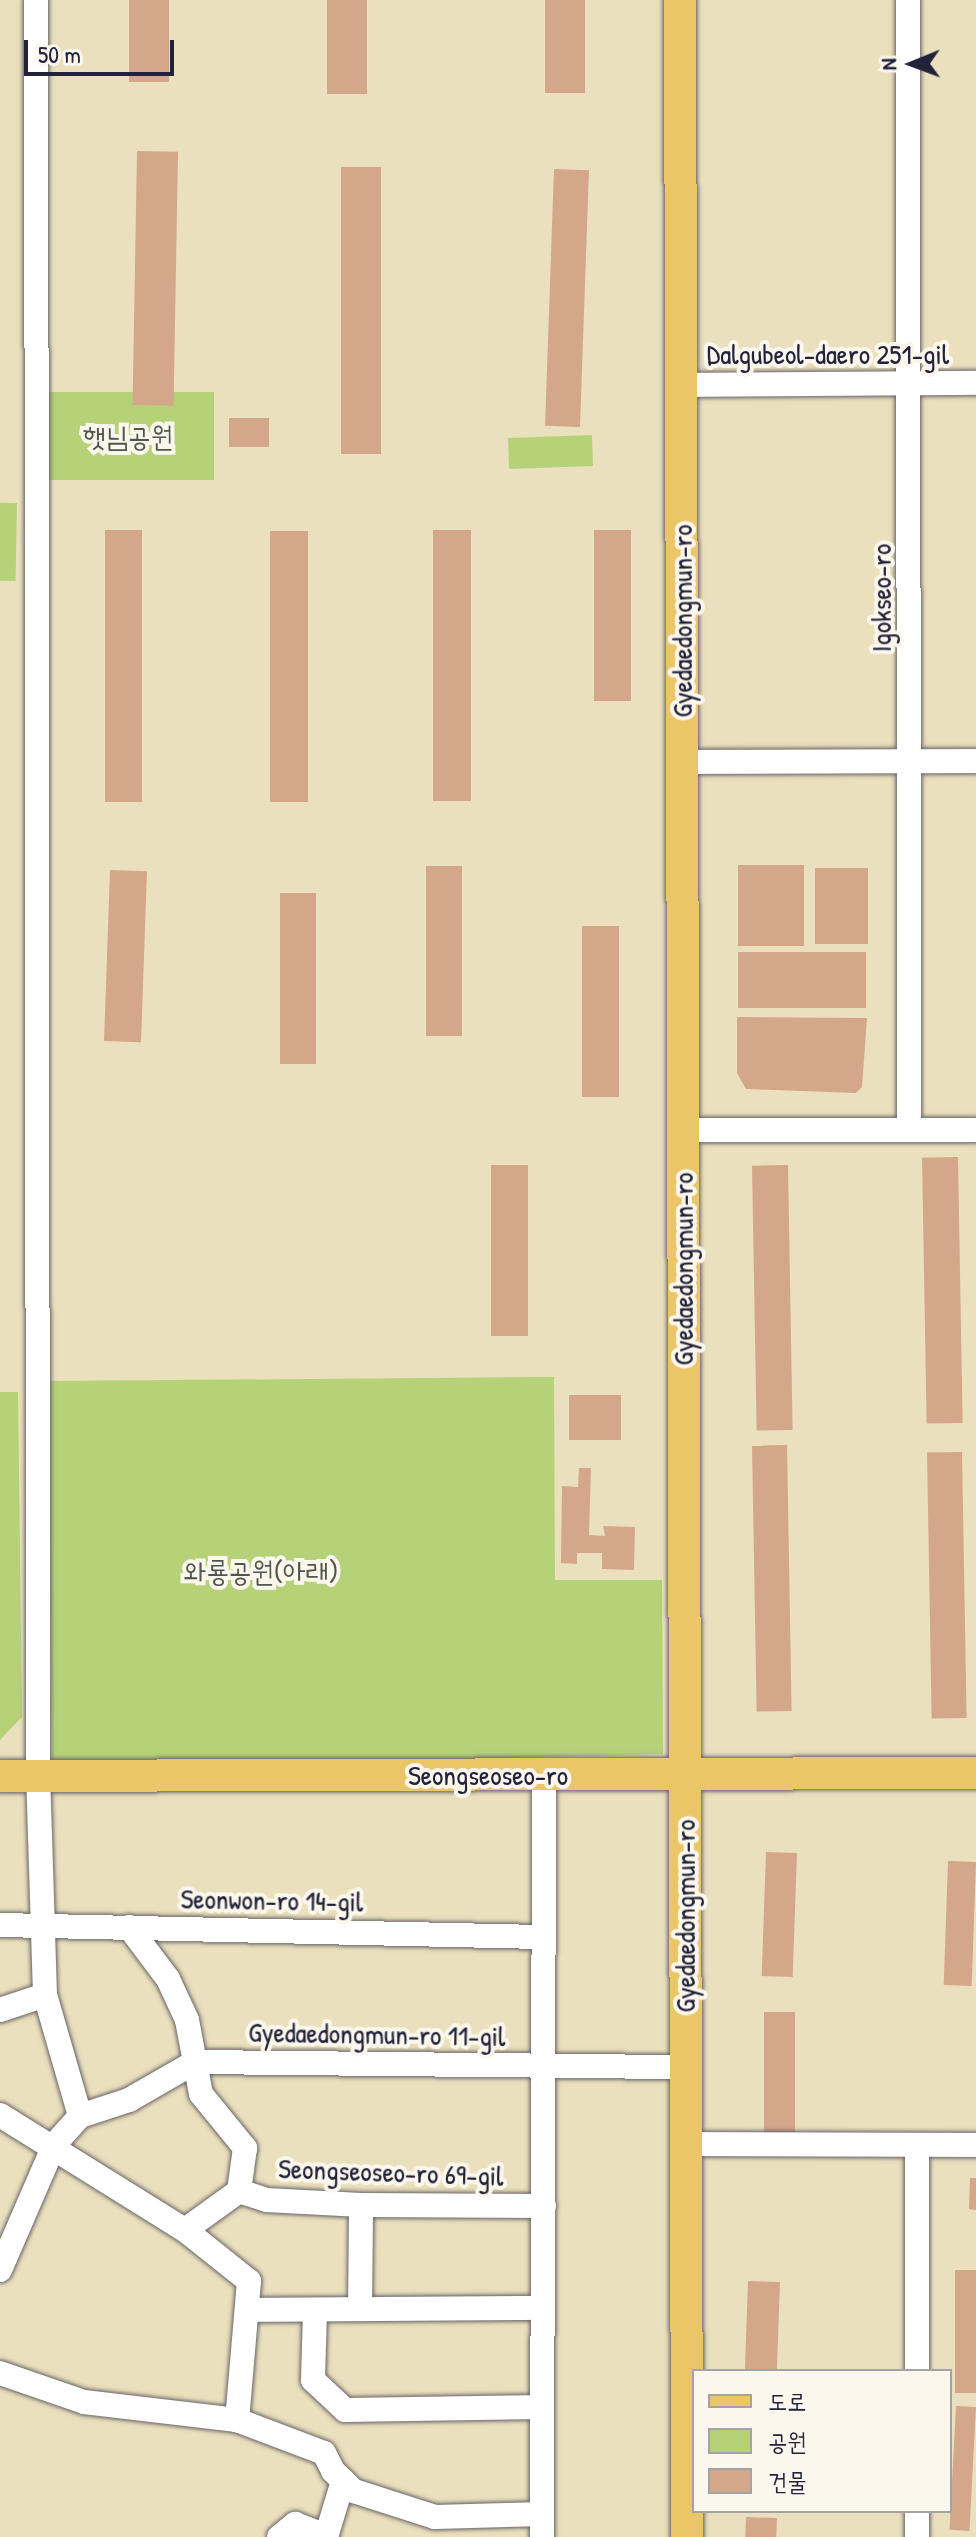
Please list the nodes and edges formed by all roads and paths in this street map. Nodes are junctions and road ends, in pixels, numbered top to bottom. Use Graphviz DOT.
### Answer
graph roads {
  1 [pos="36,0"];
  2 [pos="680,0"];
  3 [pos="908,0"];
  4 [pos="976,383"];
  5 [pos="912,384"];
  6 [pos="681,385"];
  7 [pos="976,761"];
  8 [pos="682,762"];
  9 [pos="910,762"];
  10 [pos="683,1130"];
  11 [pos="909,1130"];
  12 [pos="976,1130"];
  13 [pos="976,1773"];
  14 [pos="684,1774"];
  15 [pos="544,1775"];
  16 [pos="0,1776"];
  17 [pos="38,1776"];
  18 [pos="0,1925"];
  19 [pos="43,1925"];
  20 [pos="129,1927"];
  21 [pos="543,1937"];
  22 [pos="45,1995"];
  23 [pos="0,2010"];
  24 [pos="195,2062"];
  25 [pos="544,2066"];
  26 [pos="686,2067"];
  27 [pos="0,2115"];
  28 [pos="80,2116"];
  29 [pos="686,2144"];
  30 [pos="54,2145"];
  31 [pos="917,2145"];
  32 [pos="976,2145"];
  33 [pos="239,2191"];
  34 [pos="361,2205"];
  35 [pos="544,2206"];
  36 [pos="185,2230"];
  37 [pos="0,2270"];
  38 [pos="543,2308"];
  39 [pos="360,2309"];
  40 [pos="249,2310"];
  41 [pos="315,2312"];
  42 [pos="917,2369"];
  43 [pos="0,2373"];
  44 [pos="542,2407"];
  45 [pos="237,2420"];
  46 [pos="343,2481"];
  47 [pos="917,2513"];
  48 [pos="542,2525"];
  49 [pos="435,2527"];
  50 [pos="327,2536"];
  51 [pos="279,2537"];
  52 [pos="687,2537"];
  53 [pos="917,2537"];
  1 -- 17 [label="street"];
  2 -- 6 [label="main road, Gyedaedongmun-ro"];
  3 -- 5 [label="street, Igokseo-ro"];
  4 -- 5 [label="street, Dalgubeol-daero 251-gil"];
  5 -- 6 [label="street, Dalgubeol-daero 251-gil"];
  5 -- 9 [label="street, Igokseo-ro"];
  6 -- 8 [label="main road, Gyedaedongmun-ro"];
  7 -- 9 [label="street"];
  8 -- 9 [label="street"];
  8 -- 10 [label="main road, Gyedaedongmun-ro"];
  9 -- 11 [label="street, Igokseo-ro"];
  10 -- 11 [label="street"];
  10 -- 14 [label="main road, Gyedaedongmun-ro"];
  11 -- 12 [label="street"];
  13 -- 14 [label="main road, Seongseoseo-ro"];
  14 -- 15 [label="main road, Seongseoseo-ro"];
  14 -- 26 [label="main road, Gyedaedongmun-ro"];
  15 -- 17 [label="main road, Seongseoseo-ro"];
  15 -- 21 [label="street, Seongseoseo-ro 69-gil"];
  16 -- 17 [label="main road, Seongseoseo-ro"];
  17 -- 19 [label="street"];
  18 -- 19 [label="street, Seonwon-ro 14-gil"];
  19 -- 20 [label="street, Seonwon-ro 14-gil"];
  19 -- 22 [label="street"];
  20 -- 21 [label="street, Seonwon-ro 14-gil"];
  20 -- 24 [label="street, Seongseoseo-ro 69-gil"];
  21 -- 25 [label="street, Seongseoseo-ro 69-gil"];
  22 -- 23 [label="street"];
  22 -- 28 [label="street"];
  24 -- 25 [label="street, Gyedaedongmun-ro 11-gil"];
  24 -- 28 [label="street"];
  24 -- 33 [label="street, Seongseoseo-ro 69-gil"];
  25 -- 26 [label="street, Gyedaedongmun-ro 11-gil"];
  25 -- 35 [label="street, Seongseoseo-ro 69-gil"];
  26 -- 29 [label="main road, Gyedaedongmun-ro"];
  27 -- 30 [label="street"];
  28 -- 30 [label="street"];
  29 -- 31 [label="street"];
  29 -- 52 [label="main road, Gyedaedongmun-ro"];
  30 -- 36 [label="street"];
  30 -- 37 [label="street"];
  31 -- 32 [label="street"];
  31 -- 42 [label="street"];
  33 -- 34 [label="street, Seongseoseo-ro 69-gil"];
  33 -- 36 [label="street"];
  34 -- 35 [label="street, Seongseoseo-ro 69-gil"];
  34 -- 39 [label="street"];
  35 -- 38 [label="street, Seongseoseo-ro 69-gil"];
  36 -- 40 [label="street"];
  38 -- 39 [label="street"];
  38 -- 44 [label="street, Seongseoseo-ro 69-gil"];
  39 -- 41 [label="street"];
  40 -- 41 [label="street"];
  40 -- 45 [label="street"];
  41 -- 44 [label="street"];
  43 -- 45 [label="street"];
  44 -- 48 [label="street, Seongseoseo-ro 69-gil"];
  45 -- 46 [label="street"];
  46 -- 49 [label="street"];
  46 -- 50 [label="street"];
  47 -- 53 [label="street"];
  48 -- 49 [label="street"];
  50 -- 51 [label="street"];
}
